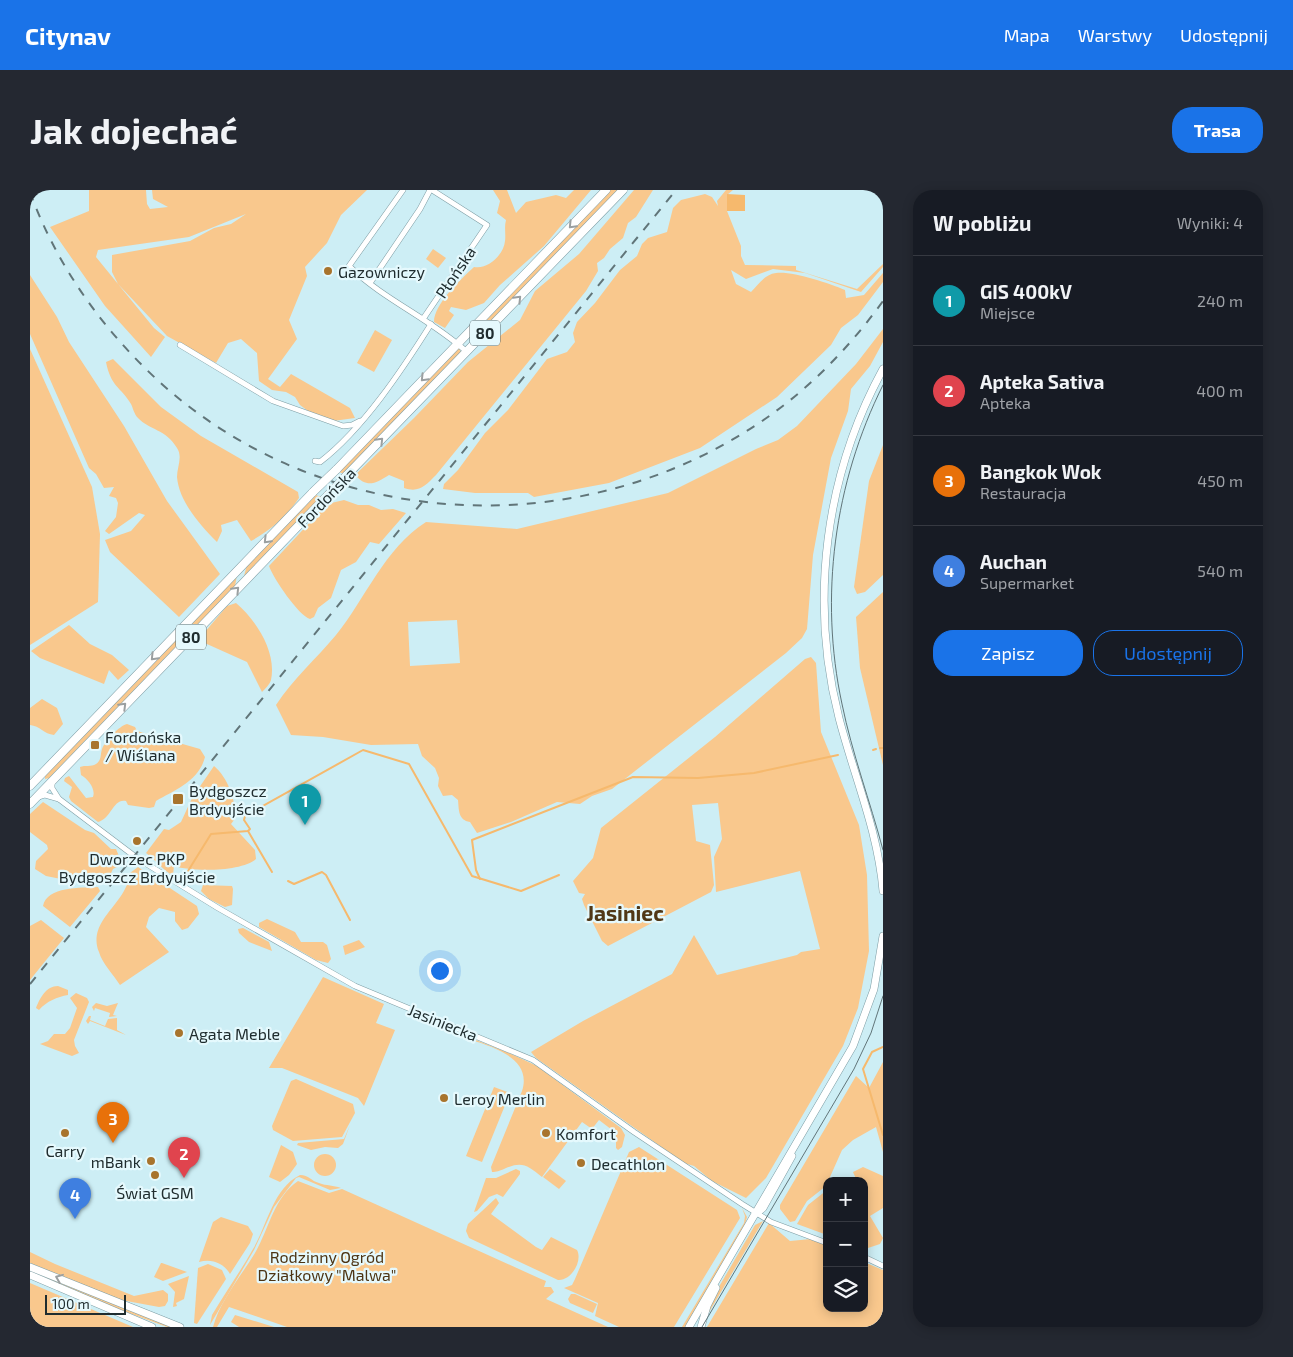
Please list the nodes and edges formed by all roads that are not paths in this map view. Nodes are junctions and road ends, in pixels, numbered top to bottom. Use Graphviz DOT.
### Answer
graph roads {
  1 [pos="403,190"];
  2 [pos="431,190"];
  3 [pos="606,190"];
  4 [pos="623,190"];
  5 [pos="370,283"];
  6 [pos="423,319"];
  7 [pos="431,324"];
  8 [pos="458,343"];
  9 [pos="180,345"];
  10 [pos="467,352"];
  11 [pos="883,369"];
  12 [pos="360,421"];
  13 [pos="316,462"];
  14 [pos="53,779"];
  15 [pos="30,786"];
  16 [pos="60,799"];
  17 [pos="30,804"];
  18 [pos="883,891"];
  19 [pos="883,936"];
  20 [pos="757,1213"];
  21 [pos="823,1242"];
  22 [pos="733,1252"];
  23 [pos="868,1259"];
  24 [pos="883,1266"];
  25 [pos="30,1267"];
  26 [pos="30,1275"];
  27 [pos="152,1327"];
  28 [pos="180,1327"];
  29 [pos="688,1327"];
  30 [pos="701,1327"];
  1 -- 5 [label="street"];
  2 -- 5 [label="street"];
  2 -- 6 [label="street, Płońska"];
  3 -- 8 [label="main road, Fordońska / 80, one-way"];
  10 -- 4 [label="main road, Fordońska / 80, one-way"];
  5 -- 6 [label="street"];
  6 -- 7 [label="street"];
  7 -- 8 [label="street"];
  7 -- 12 [label="street"];
  8 -- 10 [label="street"];
  8 -- 15 [label="main road, Fordońska / 80, one-way, bridge"];
  9 -- 12 [label="street"];
  14 -- 10 [label="main road, Fordońska / 80, one-way, bridge"];
  11 -- 18 [label="street"];
  12 -- 13 [label="street"];
  14 -- 16 [label="street"];
  14 -- 17 [label="main road, Fordońska / 80"];
  16 -- 17 [label="street"];
  16 -- 20 [label="street, Jasiniecka"];
  19 -- 20 [label="street"];
  20 -- 21 [label="street, Jasiniecka"];
  20 -- 22 [label="street"];
  22 -- 29 [label="street"];
  22 -- 30 [label="street"];
  23 -- 24 [label="street"];
  28 -- 25 [label="street, one-way"];
  26 -- 27 [label="street"];
}
